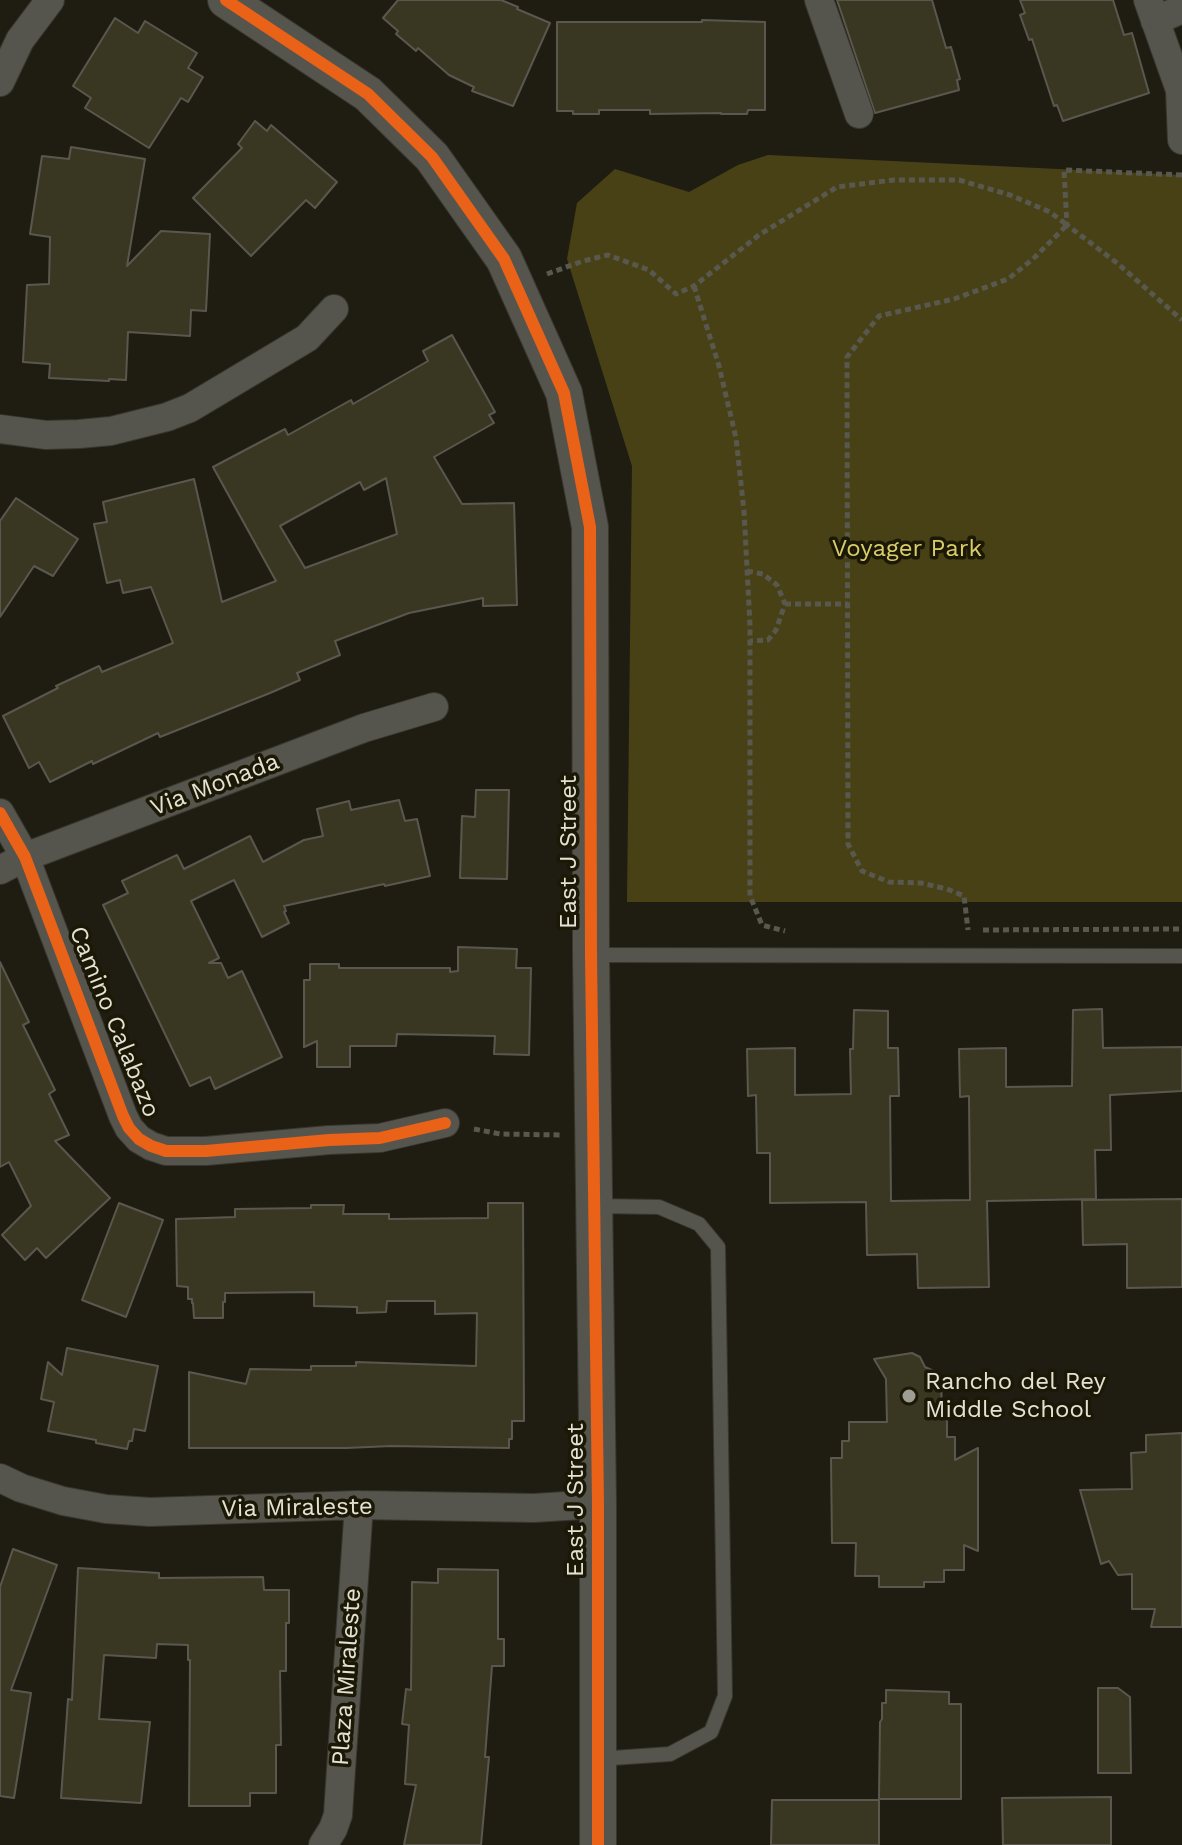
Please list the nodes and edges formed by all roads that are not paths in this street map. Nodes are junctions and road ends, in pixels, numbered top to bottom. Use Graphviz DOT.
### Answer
graph roads {
  1 [pos="50,0"];
  2 [pos="226,0"];
  3 [pos="819,0"];
  4 [pos="1182,9"];
  5 [pos="1152,11"];
  6 [pos="0,82"];
  7 [pos="859,114"];
  8 [pos="1182,140"];
  9 [pos="334,309"];
  10 [pos="0,429"];
  11 [pos="434,707"];
  12 [pos="0,813"];
  13 [pos="12,864"];
  14 [pos="591,955"];
  15 [pos="1182,956"];
  16 [pos="445,1123"];
  17 [pos="596,1206"];
  18 [pos="0,1478"];
  19 [pos="598,1504"];
  20 [pos="359,1505"];
  21 [pos="598,1759"];
  22 [pos="323,1845"];
  23 [pos="598,1845"];
  1 -- 6 [label="street"];
  2 -- 14 [label="street, East J Street"];
  3 -- 7 [label="street"];
  4 -- 5 [label="street"];
  5 -- 8 [label="street"];
  9 -- 10 [label="street"];
  11 -- 13 [label="street, Via Monada"];
  12 -- 13 [label="street, Camino Calabazo"];
  13 -- 16 [label="street, Camino Calabazo"];
  14 -- 15 [label="lane"];
  14 -- 17 [label="street, East J Street"];
  17 -- 19 [label="street, East J Street"];
  17 -- 21 [label="lane"];
  18 -- 20 [label="street, Via Miraleste"];
  19 -- 20 [label="street, Via Miraleste"];
  19 -- 21 [label="street, East J Street"];
  20 -- 22 [label="street, Plaza Miraleste"];
  21 -- 23 [label="street, East J Street"];
}
